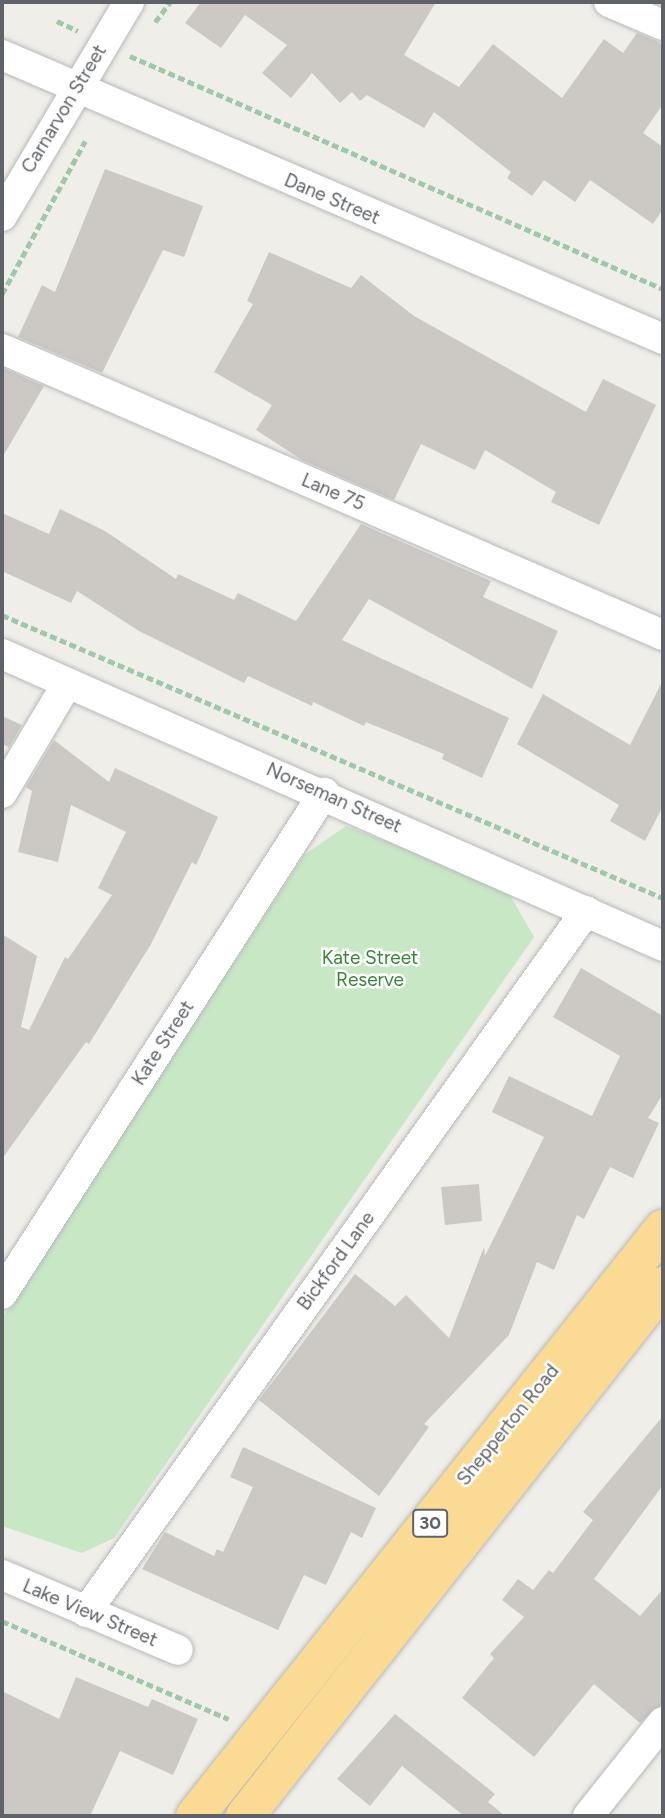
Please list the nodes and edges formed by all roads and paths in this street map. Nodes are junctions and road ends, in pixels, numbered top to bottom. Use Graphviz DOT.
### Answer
graph roads {
  1 [pos="129,2"];
  2 [pos="170,2"];
  3 [pos="609,2"];
  4 [pos="57,21"];
  5 [pos="663,25"];
  6 [pos="147,35"];
  7 [pos="103,43"];
  8 [pos="139,46"];
  9 [pos="2,55"];
  10 [pos="131,57"];
  11 [pos="74,90"];
  12 [pos="106,103"];
  13 [pos="2,216"];
  14 [pos="663,289"];
  15 [pos="2,294"];
  16 [pos="663,339"];
  17 [pos="2,349"];
  18 [pos="2,615"];
  19 [pos="663,635"];
  20 [pos="2,654"];
  21 [pos="67,684"];
  22 [pos="2,793"];
  23 [pos="324,793"];
  24 [pos="663,898"];
  25 [pos="586,911"];
  26 [pos="663,946"];
  27 [pos="663,1229"];
  28 [pos="663,1286"];
  29 [pos="2,1294"];
  30 [pos="2,1575"];
  31 [pos="86,1612"];
  32 [pos="2,1621"];
  33 [pos="178,1650"];
  34 [pos="232,1720"];
  35 [pos="663,1722"];
  36 [pos="195,1816"];
  37 [pos="245,1816"];
  38 [pos="588,1816"];
  1 -- 7 [label="street, Carnarvon Street"];
  2 -- 6 [label="path"];
  3 -- 5 [label="street"];
  4 -- 7 [label="path"];
  7 -- 10 [label="path"];
  7 -- 11 [label="street, Carnarvon Street"];
  8 -- 10 [label="path"];
  9 -- 11 [label="street, Dane Street"];
  10 -- 12 [label="path"];
  10 -- 14 [label="path"];
  11 -- 12 [label="street, Dane Street"];
  11 -- 13 [label="street, Carnarvon Street"];
  12 -- 15 [label="path"];
  12 -- 16 [label="street, Dane Street"];
  17 -- 19 [label="street, Lane 75"];
  18 -- 24 [label="path"];
  20 -- 21 [label="street, Norseman Street"];
  21 -- 22 [label="street"];
  21 -- 23 [label="street, Norseman Street"];
  23 -- 25 [label="street, Norseman Street"];
  23 -- 29 [label="street, Kate Street"];
  25 -- 26 [label="street, Norseman Street"];
  25 -- 31 [label="street, Bickford Lane"];
  27 -- 36 [label="highway, Shepperton Road / 30"];
  28 -- 37 [label="highway, Shepperton Road / 30"];
  30 -- 31 [label="street, Lake View Street"];
  31 -- 33 [label="street, Lake View Street"];
  32 -- 34 [label="path"];
  35 -- 38 [label="street"];
}
